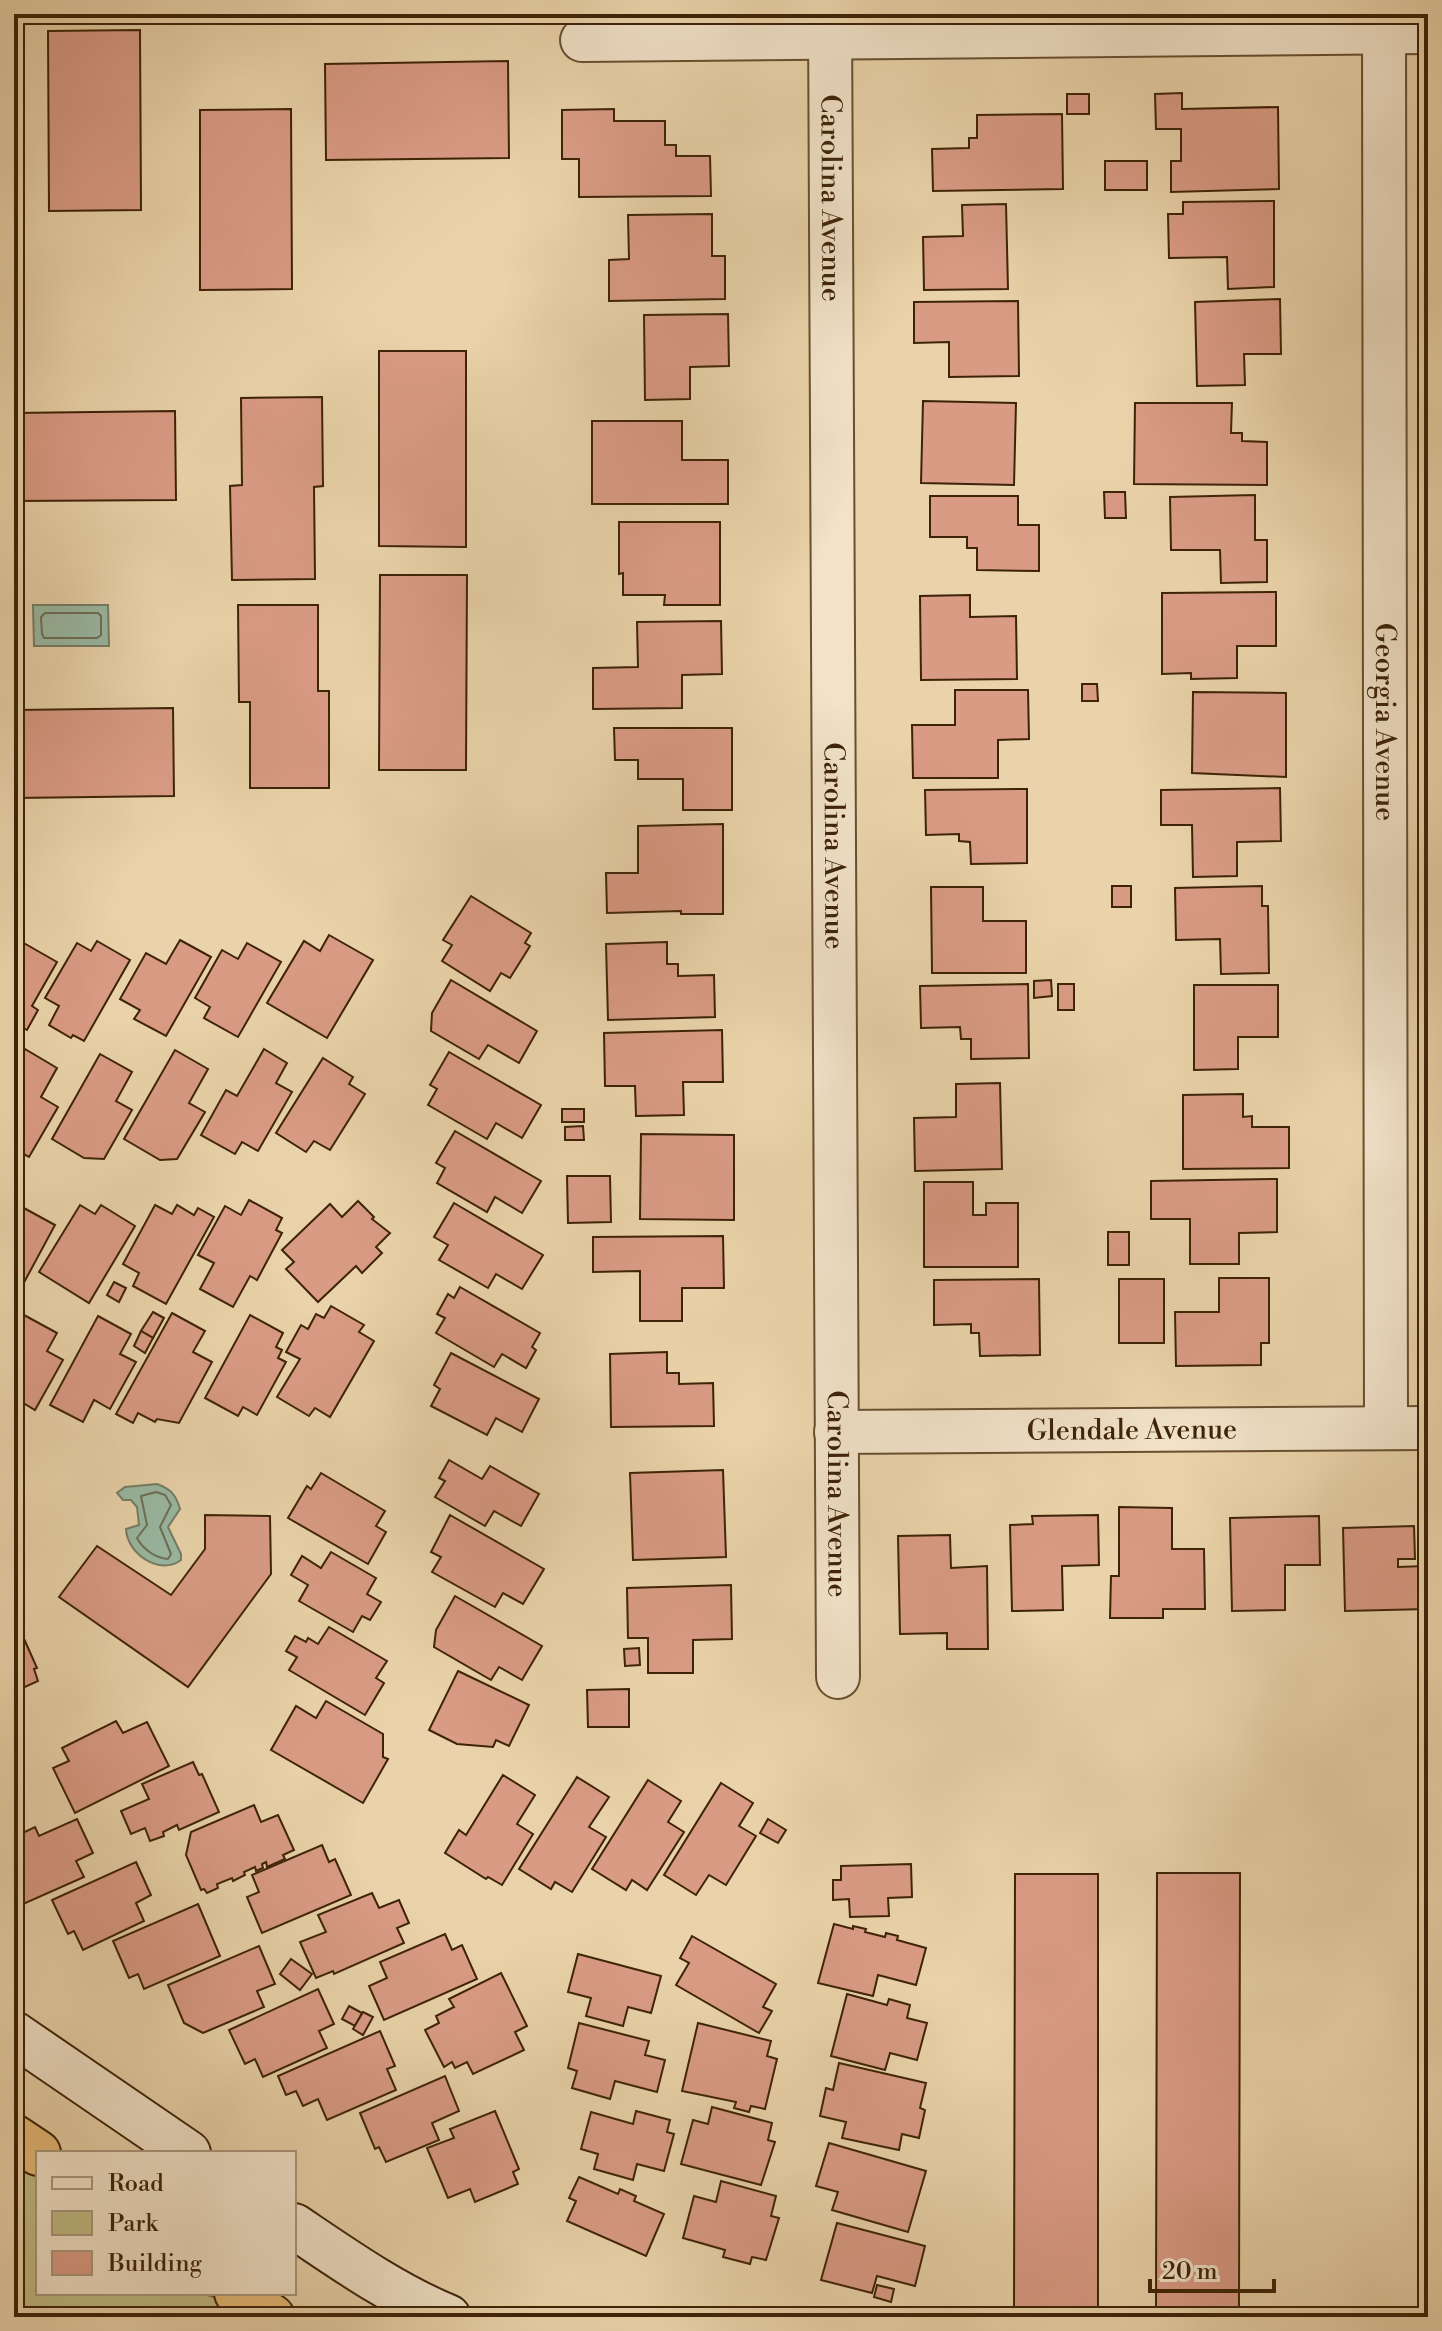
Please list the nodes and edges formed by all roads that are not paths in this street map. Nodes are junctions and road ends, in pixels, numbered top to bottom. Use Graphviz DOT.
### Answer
graph roads {
  1 [pos="1384,23"];
  2 [pos="830,26"];
  3 [pos="1428,32"];
  4 [pos="582,40"];
  5 [pos="1386,1428"];
  6 [pos="1428,1428"];
  7 [pos="836,1432"];
  8 [pos="838,1677"];
  9 [pos="14,2034"];
  10 [pos="14,2137"];
  11 [pos="185,2151"];
  12 [pos="36,2152"];
  13 [pos="296,2227"];
  14 [pos="240,2295"];
  15 [pos="272,2317"];
  16 [pos="448,2317"];
  1 -- 2 [label="street"];
  1 -- 3 [label="street"];
  1 -- 5 [label="street, Georgia Avenue"];
  2 -- 4 [label="street"];
  2 -- 7 [label="street, Carolina Avenue"];
  5 -- 6 [label="street, Glendale Avenue"];
  5 -- 7 [label="street, Glendale Avenue"];
  7 -- 8 [label="street, Carolina Avenue"];
  9 -- 11 [label="street"];
  10 -- 12 [label="highway"];
  13 -- 16 [label="street"];
  14 -- 15 [label="highway"];
}
